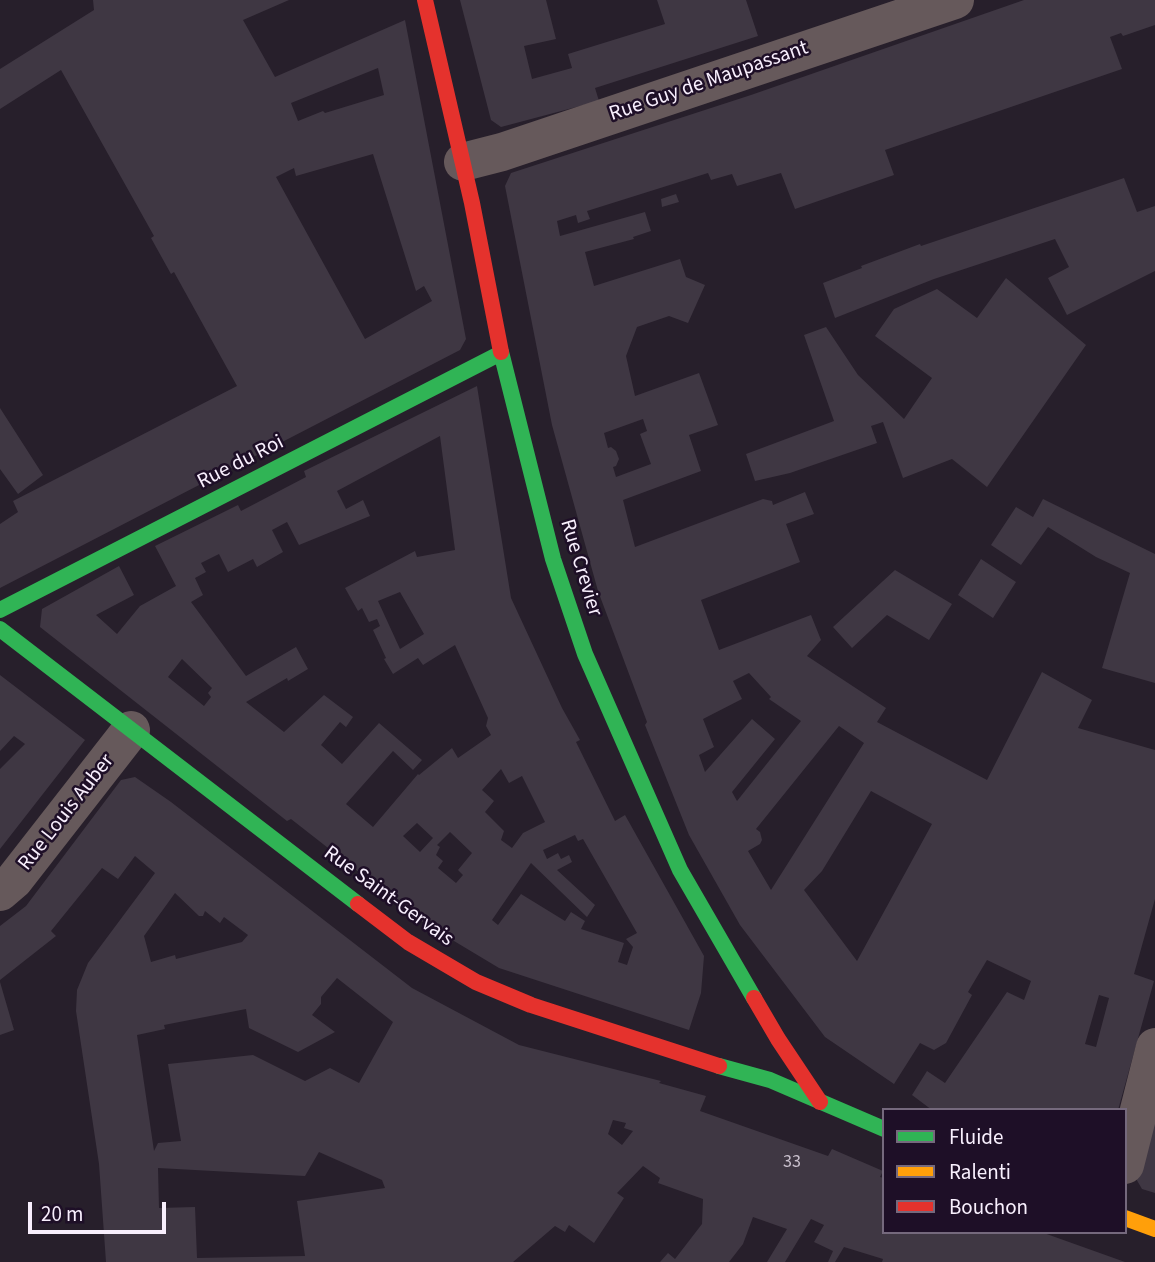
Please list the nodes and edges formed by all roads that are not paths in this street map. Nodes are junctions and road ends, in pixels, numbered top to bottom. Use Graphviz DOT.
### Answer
graph roads {
  1 [pos="425,0"];
  2 [pos="955,0"];
  3 [pos="463,162"];
  4 [pos="501,353"];
  5 [pos="0,610"];
  6 [pos="0,629"];
  7 [pos="131,730"];
  8 [pos="0,892"];
  9 [pos="1155,1047"];
  10 [pos="820,1102"];
  11 [pos="882,1128"];
  12 [pos="1127,1157"];
  13 [pos="1127,1219"];
  14 [pos="1155,1229"];
  1 -- 3 [label="street, Rue Crevier"];
  2 -- 3 [label="street, Rue Guy de Maupassant"];
  3 -- 4 [label="street, Rue Crevier"];
  4 -- 5 [label="street, Rue du Roi"];
  4 -- 10 [label="street, Rue Crevier"];
  6 -- 7 [label="street, Rue Saint-Gervais"];
  7 -- 8 [label="street, Rue Louis Auber"];
  7 -- 10 [label="street, Rue Saint-Gervais"];
  9 -- 12 [label="street"];
  10 -- 11 [label="street, Rue Saint-Gervais"];
  13 -- 14 [label="street"];
}
